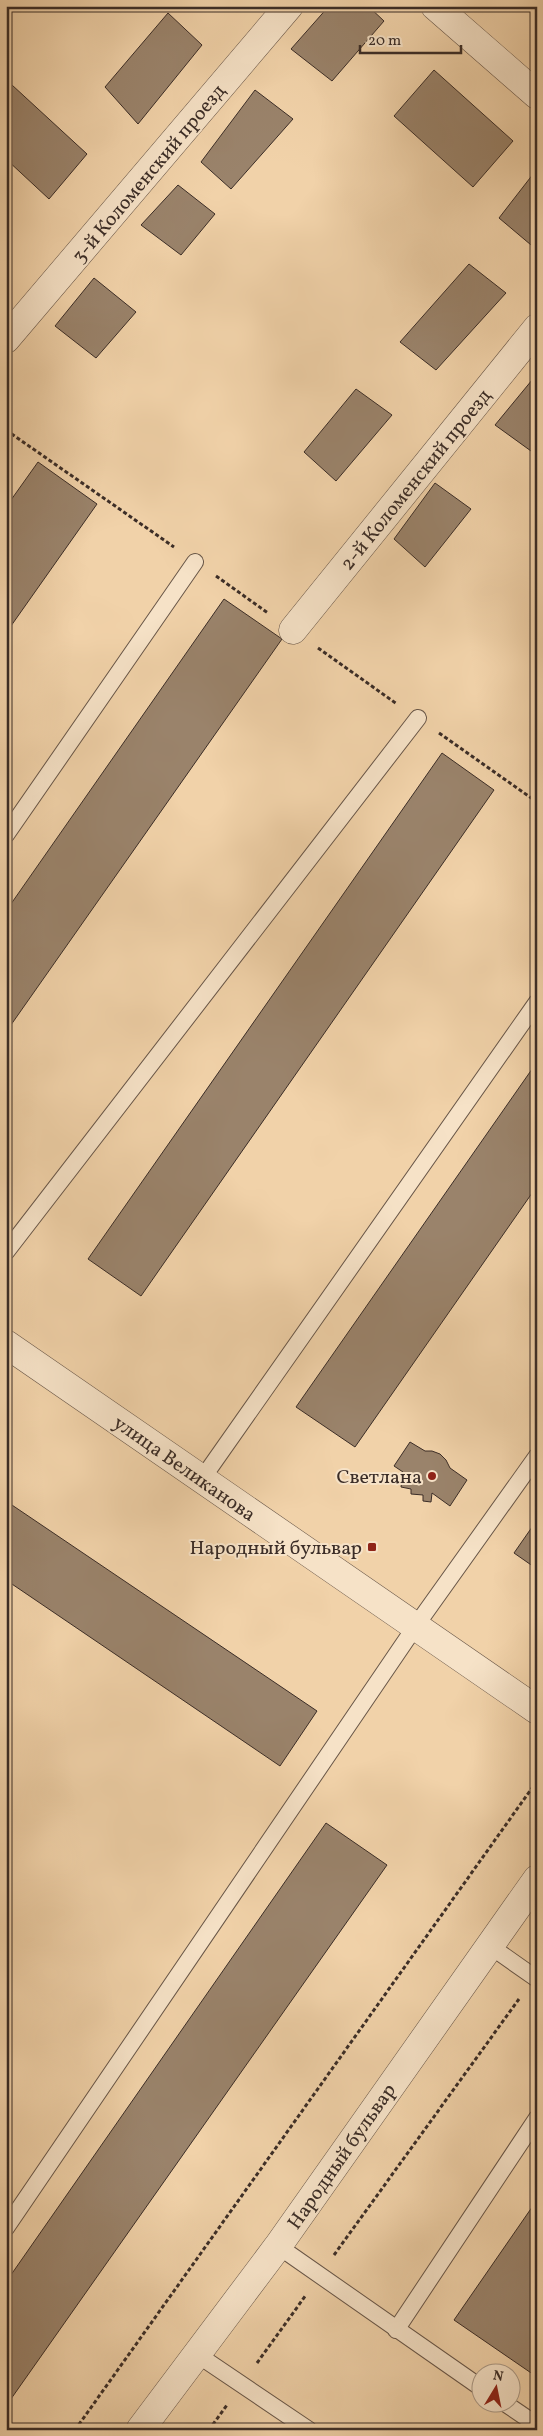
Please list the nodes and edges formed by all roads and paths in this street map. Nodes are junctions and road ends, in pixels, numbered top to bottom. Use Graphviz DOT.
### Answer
graph roads {
  1 [pos="289,6"];
  2 [pos="435,6"];
  3 [pos="537,95"];
  4 [pos="537,328"];
  5 [pos="6,339"];
  6 [pos="196,562"];
  7 [pos="293,630"];
  8 [pos="418,718"];
  9 [pos="6,834"];
  10 [pos="537,1002"];
  11 [pos="6,1252"];
  12 [pos="6,1344"];
  13 [pos="537,1456"];
  14 [pos="202,1479"];
  15 [pos="416,1627"];
  16 [pos="537,1710"];
  17 [pos="537,1781"];
  18 [pos="535,1786"];
  19 [pos="537,1880"];
  20 [pos="490,1946"];
  21 [pos="536,1978"];
  22 [pos="537,2118"];
  23 [pos="6,2228"];
  24 [pos="278,2246"];
  25 [pos="320,2276"];
  26 [pos="396,2330"];
  27 [pos="195,2353"];
  28 [pos="470,2380"];
  29 [pos="242,2384"];
  30 [pos="520,2413"];
  31 [pos="537,2424"];
  32 [pos="75,2430"];
  33 [pos="140,2430"];
  34 [pos="209,2430"];
  35 [pos="310,2430"];
  1 -- 5 [label="street, 3-й Коломенский проезд"];
  2 -- 3 [label="street"];
  4 -- 7 [label="street, 2-й Коломенский проезд"];
  6 -- 9 [label="lane"];
  8 -- 11 [label="lane"];
  10 -- 14 [label="lane"];
  12 -- 14 [label="street, улица Великанова"];
  13 -- 15 [label="lane"];
  14 -- 15 [label="street, улица Великанова"];
  15 -- 16 [label="street, улица Великанова"];
  15 -- 23 [label="lane"];
  17 -- 18 [label="path"];
  18 -- 32 [label="path"];
  19 -- 20 [label="street, Народный бульвар"];
  20 -- 21 [label="lane"];
  20 -- 24 [label="street, Народный бульвар"];
  21 -- 25 [label="path"];
  22 -- 26 [label="lane"];
  24 -- 25 [label="lane"];
  24 -- 27 [label="street, Народный бульвар"];
  25 -- 26 [label="lane"];
  25 -- 29 [label="path"];
  26 -- 28 [label="lane"];
  27 -- 29 [label="lane"];
  27 -- 33 [label="street, Народный бульвар"];
  29 -- 34 [label="path"];
  29 -- 35 [label="lane"];
  30 -- 31 [label="lane"];
}
